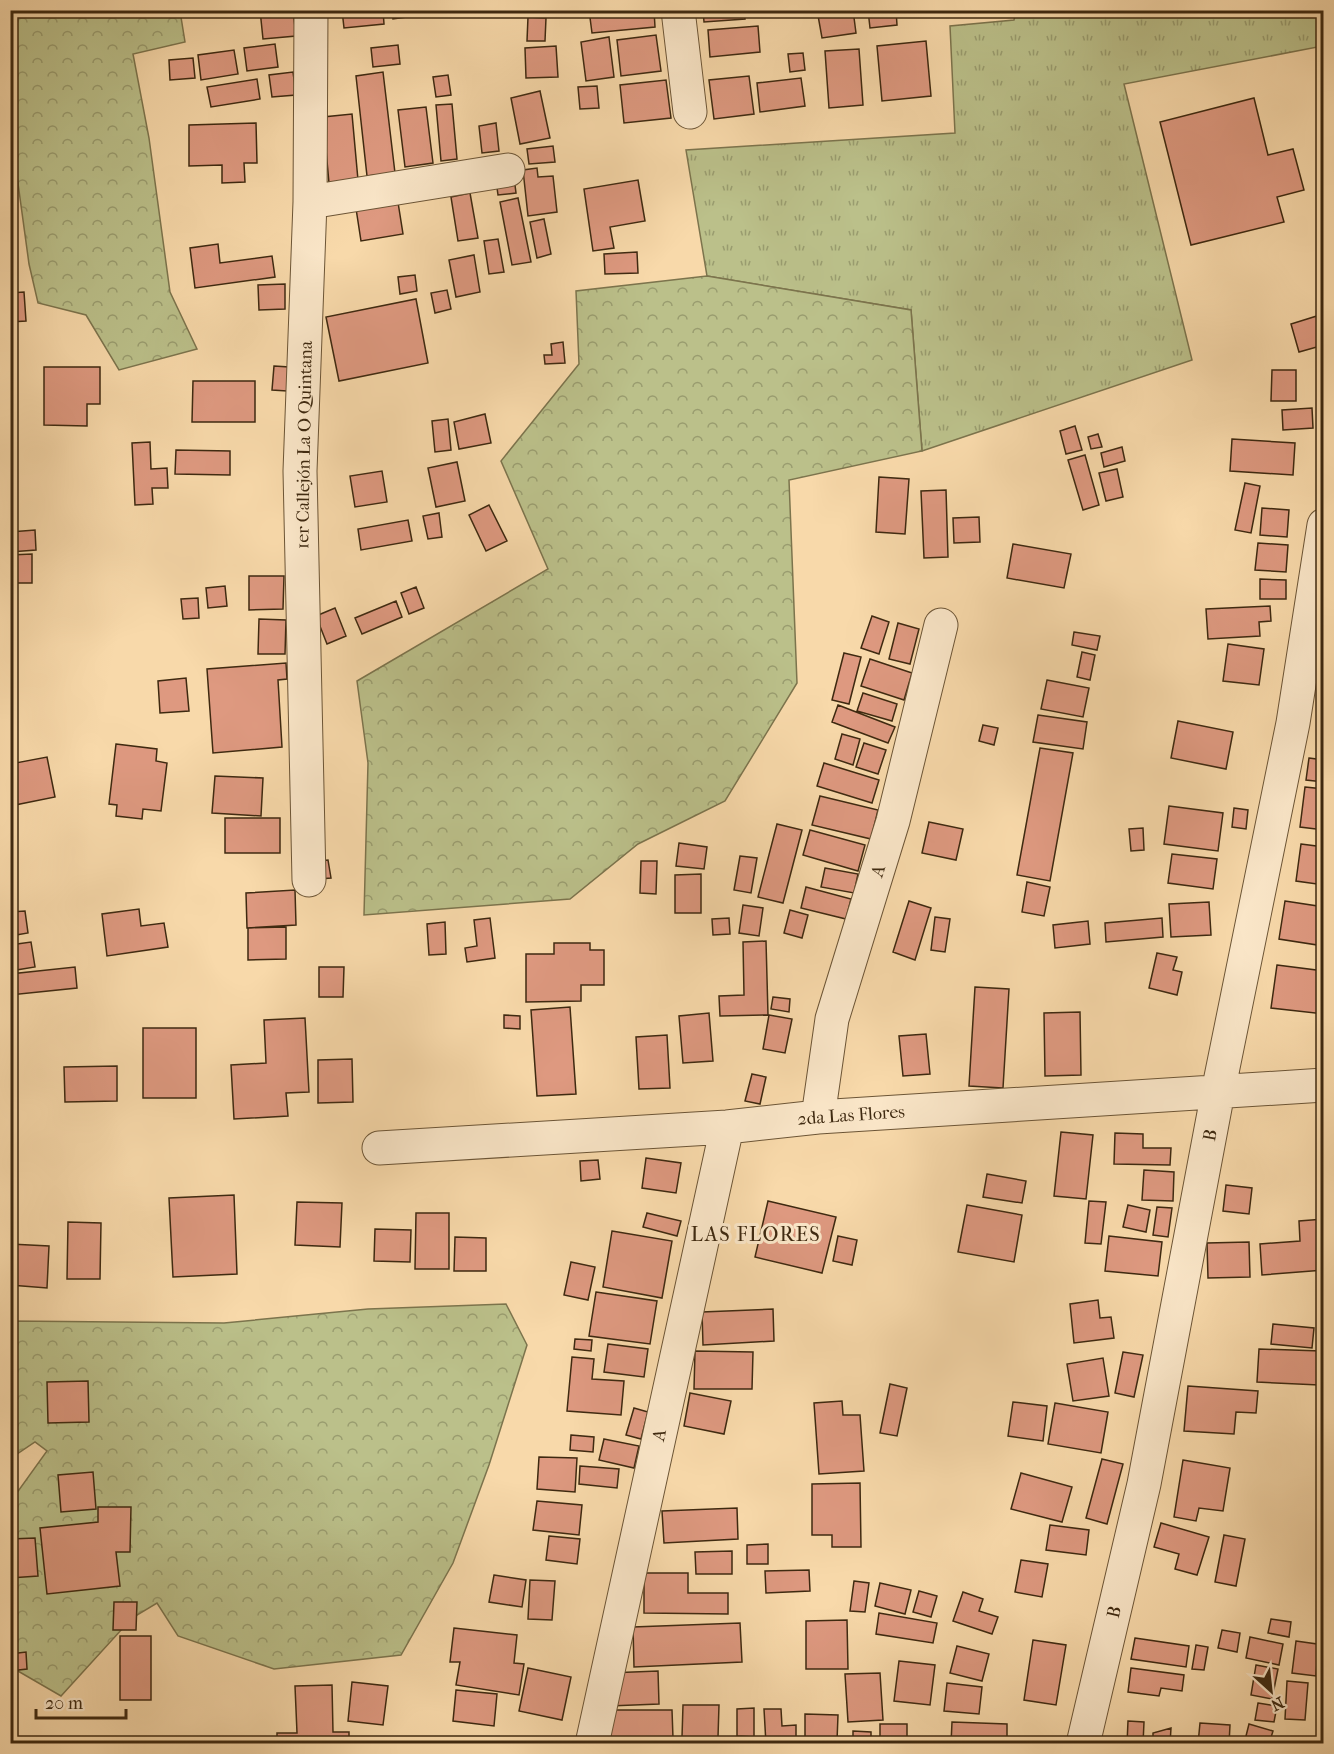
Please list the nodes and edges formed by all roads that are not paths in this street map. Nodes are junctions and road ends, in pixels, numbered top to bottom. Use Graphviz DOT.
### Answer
graph roads {
  1 [pos="311,10"];
  2 [pos="678,10"];
  3 [pos="690,112"];
  4 [pos="508,170"];
  5 [pos="310,202"];
  6 [pos="1323,525"];
  7 [pos="941,625"];
  8 [pos="309,880"];
  9 [pos="1323,1085"];
  10 [pos="1218,1092"];
  11 [pos="818,1117"];
  12 [pos="727,1127"];
  13 [pos="379,1148"];
  14 [pos="592,1743"];
  15 [pos="1083,1743"];
  1 -- 5 [label="street, 1er Callejón La O Quintana"];
  2 -- 3 [label="street"];
  4 -- 5 [label="street"];
  5 -- 8 [label="street, 1er Callejón La O Quintana"];
  6 -- 10 [label="street, B"];
  7 -- 11 [label="street, A"];
  9 -- 10 [label="street, 2da Las Flores"];
  10 -- 11 [label="street, 2da Las Flores"];
  10 -- 15 [label="street, B"];
  11 -- 12 [label="street, 2da Las Flores"];
  12 -- 13 [label="street, 2da Las Flores"];
  12 -- 14 [label="street, A"];
}
